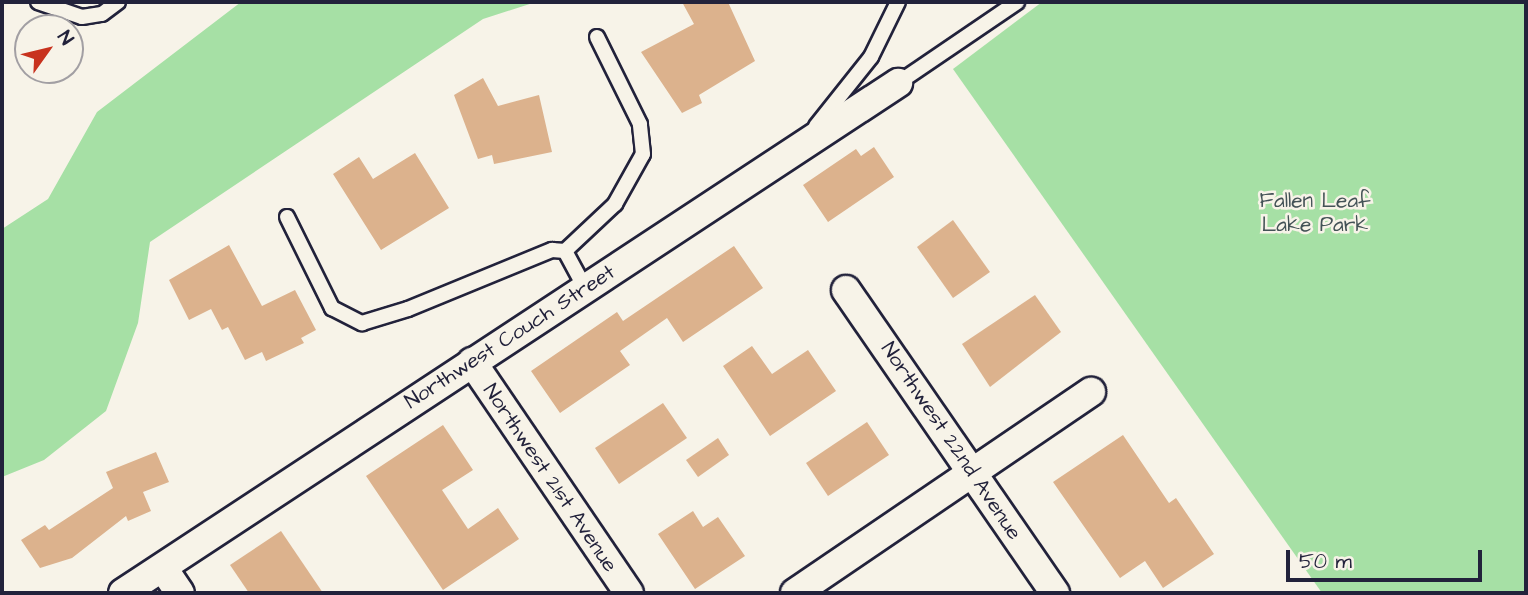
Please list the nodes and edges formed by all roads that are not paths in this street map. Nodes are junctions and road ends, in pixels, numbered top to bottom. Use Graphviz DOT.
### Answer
graph roads {
  1 [pos="38,2"];
  2 [pos="118,2"];
  3 [pos="898,2"];
  4 [pos="1017,2"];
  5 [pos="597,37"];
  6 [pos="898,83"];
  7 [pos="800,147"];
  8 [pos="287,217"];
  9 [pos="565,251"];
  10 [pos="586,288"];
  11 [pos="846,289"];
  12 [pos="472,362"];
  13 [pos="1091,393"];
  14 [pos="972,473"];
  15 [pos="163,568"];
  16 [pos="123,593"];
  17 [pos="180,593"];
  18 [pos="629,593"];
  19 [pos="795,593"];
  20 [pos="1055,593"];
  1 -- 2 [label="lane"];
  3 -- 7 [label="lane"];
  4 -- 6 [label="lane"];
  5 -- 9 [label="lane"];
  6 -- 7 [label="street, Northwest Couch Street"];
  7 -- 10 [label="street, Northwest Couch Street"];
  8 -- 9 [label="lane"];
  9 -- 10 [label="lane"];
  10 -- 12 [label="street, Northwest Couch Street"];
  11 -- 14 [label="street, Northwest 22nd Avenue"];
  12 -- 15 [label="street, Northwest Couch Street"];
  12 -- 18 [label="street, Northwest 21st Avenue"];
  13 -- 14 [label="street"];
  14 -- 19 [label="street"];
  14 -- 20 [label="street, Northwest 22nd Avenue"];
  15 -- 16 [label="street, Northwest Couch Street"];
  15 -- 17 [label="street"];
}
